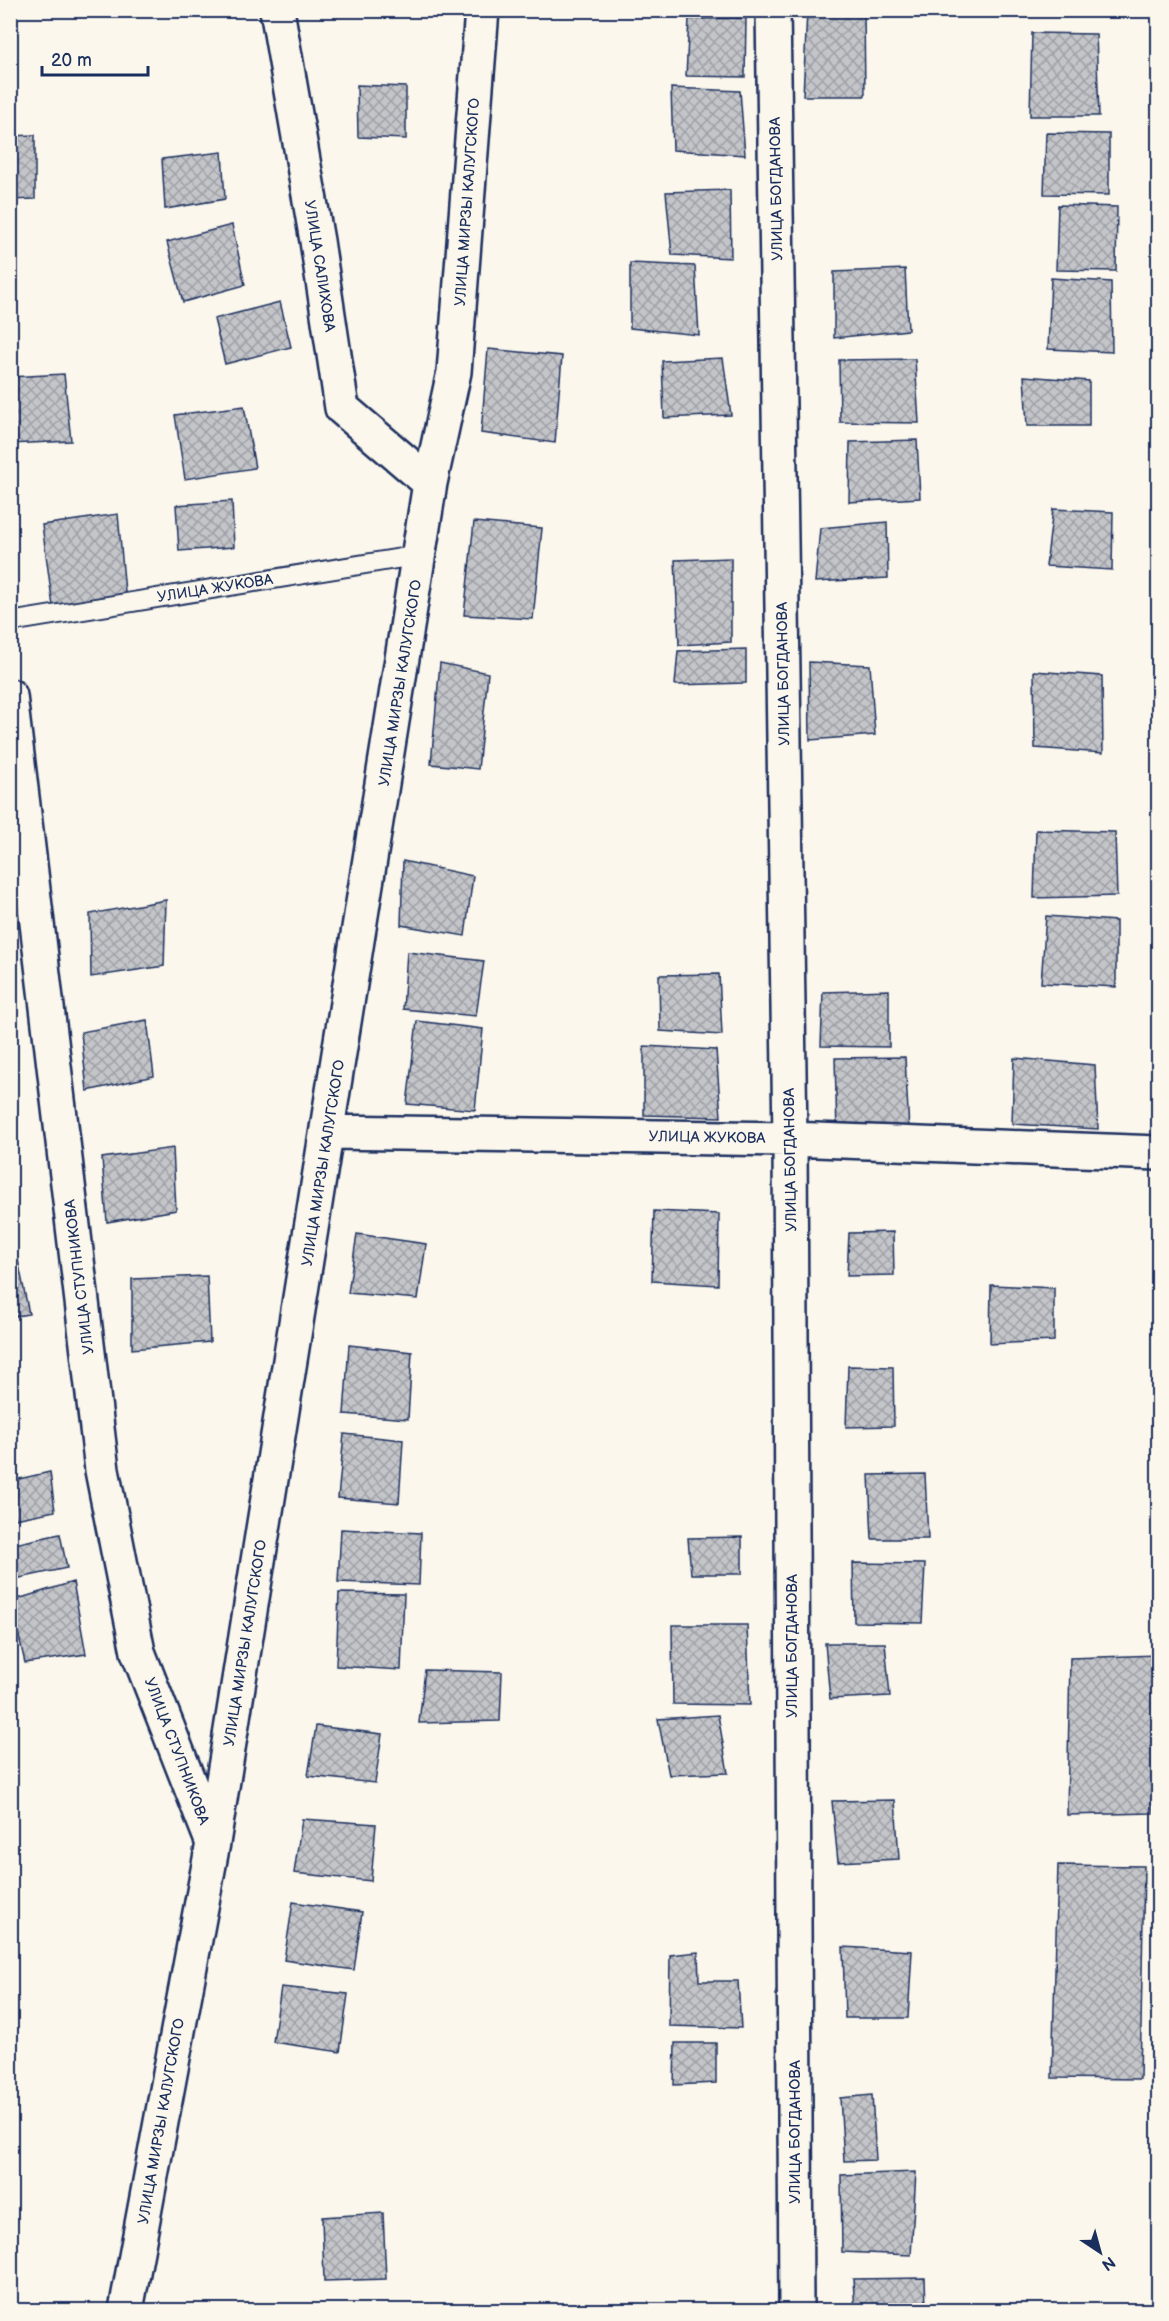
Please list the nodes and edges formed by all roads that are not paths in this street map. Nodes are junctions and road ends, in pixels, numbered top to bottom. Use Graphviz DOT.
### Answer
graph roads {
  1 [pos="277,10"];
  2 [pos="482,10"];
  3 [pos="773,10"];
  4 [pos="430,483"];
  5 [pos="420,555"];
  6 [pos="10,622"];
  7 [pos="10,696"];
  8 [pos="328,1132"];
  9 [pos="790,1139"];
  10 [pos="1158,1153"];
  11 [pos="213,1843"];
  12 [pos="126,2310"];
  13 [pos="796,2310"];
  1 -- 4 [label="street, УЛИЦА САЛИХОВА"];
  2 -- 4 [label="street, УЛИЦА МИРЗЫ КАЛУГСКОГО"];
  3 -- 9 [label="street, УЛИЦА БОГДАНОВА"];
  4 -- 5 [label="street, УЛИЦА МИРЗЫ КАЛУГСКОГО"];
  5 -- 6 [label="lane, УЛИЦА ЖУКОВА"];
  5 -- 8 [label="street, УЛИЦА МИРЗЫ КАЛУГСКОГО"];
  7 -- 11 [label="street, УЛИЦА СТУПНИКОВА"];
  8 -- 9 [label="street, УЛИЦА ЖУКОВА"];
  8 -- 11 [label="street, УЛИЦА МИРЗЫ КАЛУГСКОГО"];
  9 -- 10 [label="street, УЛИЦА ЖУКОВА"];
  9 -- 13 [label="street, УЛИЦА БОГДАНОВА"];
  11 -- 12 [label="street, УЛИЦА МИРЗЫ КАЛУГСКОГО"];
}
